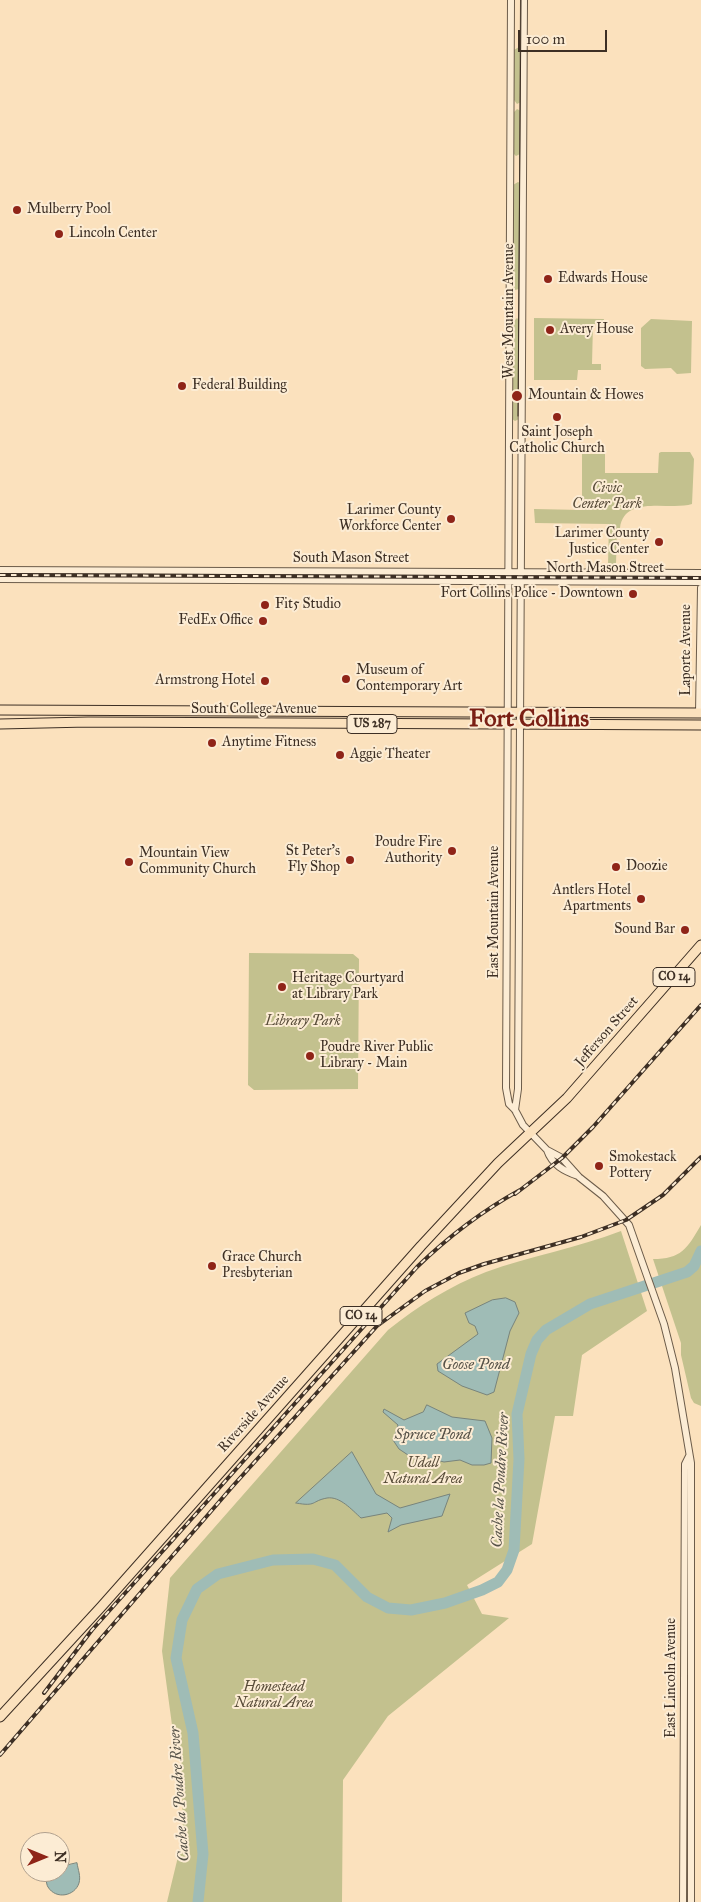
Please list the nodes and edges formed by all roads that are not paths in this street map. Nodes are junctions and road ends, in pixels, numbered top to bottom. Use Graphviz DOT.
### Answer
graph roads {
  1 [pos="511,0"];
  2 [pos="524,0"];
  3 [pos="0,570"];
  4 [pos="522,571"];
  5 [pos="509,572"];
  6 [pos="701,573"];
  7 [pos="0,579"];
  8 [pos="509,581"];
  9 [pos="522,581"];
  10 [pos="701,582"];
  11 [pos="701,588"];
  12 [pos="701,617"];
  13 [pos="0,710"];
  14 [pos="508,712"];
  15 [pos="520,712"];
  16 [pos="700,713"];
  17 [pos="0,724"];
  18 [pos="508,726"];
  19 [pos="520,726"];
  20 [pos="701,726"];
  21 [pos="701,945"];
  22 [pos="515,1110"];
  23 [pos="531,1133"];
  24 [pos="689,1456"];
  25 [pos="0,1717"];
  26 [pos="683,1902"];
  27 [pos="691,1902"];
  1 -- 5 [label="street, West Mountain Avenue"];
  2 -- 4 [label="street, West Mountain Avenue"];
  3 -- 5 [label="street, South Mason Street"];
  4 -- 5 [label="street, South Mason Street"];
  4 -- 6 [label="street, South Mason Street"];
  4 -- 9 [label="street, West Mountain Avenue"];
  5 -- 8 [label="street, West Mountain Avenue"];
  7 -- 8 [label="street, South Mason Street"];
  8 -- 9 [label="street, North Mason Street"];
  8 -- 14 [label="street, West Mountain Avenue"];
  9 -- 10 [label="street, North Mason Street"];
  9 -- 15 [label="street, West Mountain Avenue"];
  11 -- 12 [label="street, Laporte Avenue"];
  12 -- 16 [label="street, Laporte Avenue"];
  13 -- 14 [label="highway, South College Avenue / US 287"];
  14 -- 15 [label="highway, US 287"];
  14 -- 18 [label="street, East Mountain Avenue"];
  15 -- 16 [label="highway, US 287"];
  15 -- 19 [label="street, East Mountain Avenue"];
  17 -- 18 [label="highway, South College Avenue / US 287"];
  18 -- 19 [label="highway, US 287"];
  18 -- 22 [label="street, East Mountain Avenue"];
  19 -- 20 [label="highway, US 287"];
  19 -- 22 [label="street, East Mountain Avenue"];
  21 -- 23 [label="highway, Jefferson Street / CO 14"];
  22 -- 23 [label="street, East Mountain Avenue"];
  23 -- 24 [label="street, East Lincoln Avenue"];
  23 -- 25 [label="highway, Riverside Avenue / CO 14"];
  24 -- 26 [label="street, East Lincoln Avenue"];
  24 -- 27 [label="street, East Lincoln Avenue"];
}
